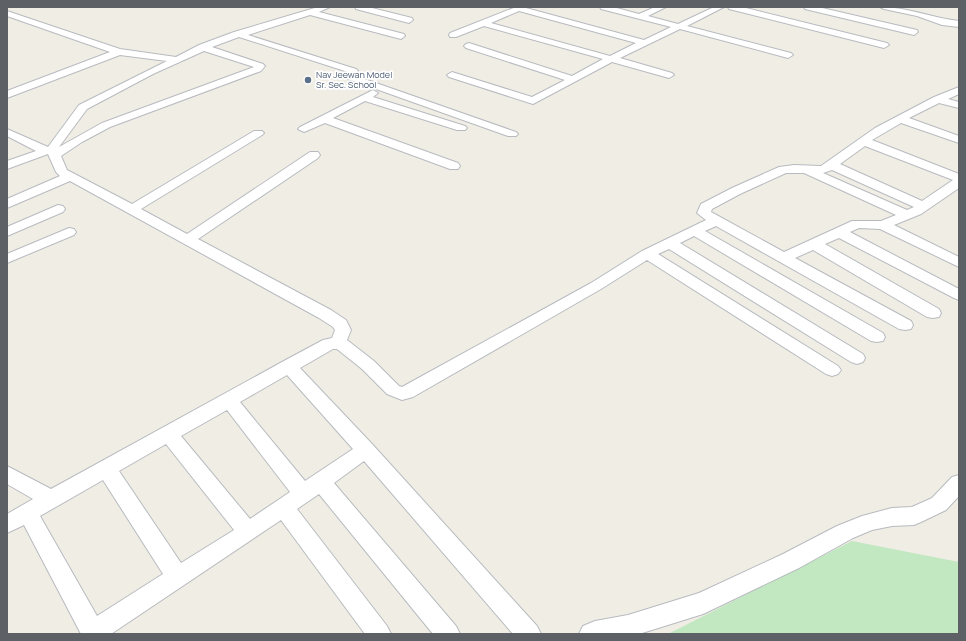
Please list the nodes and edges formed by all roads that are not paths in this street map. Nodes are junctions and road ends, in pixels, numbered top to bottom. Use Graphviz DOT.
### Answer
graph roads {
  1 [pos="326,7"];
  2 [pos="359,7"];
  3 [pos="604,7"];
  4 [pos="662,7"];
  5 [pos="720,7"];
  6 [pos="732,7"];
  7 [pos="808,7"];
  8 [pos="884,7"];
  9 [pos="521,8"];
  10 [pos="622,9"];
  11 [pos="309,12"];
  12 [pos="8,14"];
  13 [pos="640,16"];
  14 [pos="409,20"];
  15 [pos="484,23"];
  16 [pos="959,24"];
  17 [pos="678,26"];
  18 [pos="914,32"];
  19 [pos="237,34"];
  20 [pos="453,35"];
  21 [pos="401,36"];
  22 [pos="645,43"];
  23 [pos="884,45"];
  24 [pos="468,46"];
  25 [pos="202,47"];
  26 [pos="120,52"];
  27 [pos="788,55"];
  28 [pos="175,59"];
  29 [pos="611,59"];
  30 [pos="452,75"];
  31 [pos="669,75"];
  32 [pos="572,79"];
  33 [pos="384,88"];
  34 [pos="959,90"];
  35 [pos="7,95"];
  36 [pos="365,98"];
  37 [pos="938,98"];
  38 [pos="959,106"];
  39 [pos="901,118"];
  40 [pos="325,119"];
  41 [pos="461,128"];
  42 [pos="304,129"];
  43 [pos="7,132"];
  44 [pos="258,133"];
  45 [pos="512,134"];
  46 [pos="959,140"];
  47 [pos="862,141"];
  48 [pos="51,152"];
  49 [pos="314,155"];
  50 [pos="7,165"];
  51 [pos="832,165"];
  52 [pos="454,166"];
  53 [pos="809,171"];
  54 [pos="71,176"];
  55 [pos="959,178"];
  56 [pos="959,182"];
  57 [pos="7,204"];
  58 [pos="923,206"];
  59 [pos="58,209"];
  60 [pos="133,209"];
  61 [pos="908,215"];
  62 [pos="713,219"];
  63 [pos="883,225"];
  64 [pos="695,231"];
  65 [pos="7,232"];
  66 [pos="69,232"];
  67 [pos="842,232"];
  68 [pos="189,239"];
  69 [pos="669,243"];
  70 [pos="814,244"];
  71 [pos="647,254"];
  72 [pos="784,258"];
  73 [pos="956,258"];
  74 [pos="7,259"];
  75 [pos="959,295"];
  76 [pos="933,313"];
  77 [pos="905,325"];
  78 [pos="877,337"];
  79 [pos="338,343"];
  80 [pos="857,358"];
  81 [pos="288,366"];
  82 [pos="832,370"];
  83 [pos="229,400"];
  84 [pos="168,433"];
  85 [pos="366,450"];
  86 [pos="106,468"];
  87 [pos="7,474"];
  88 [pos="959,483"];
  89 [pos="312,487"];
  90 [pos="51,499"];
  91 [pos="283,507"];
  92 [pos="28,512"];
  93 [pos="7,523"];
  94 [pos="248,532"];
  95 [pos="178,578"];
  96 [pos="379,634"];
  97 [pos="448,634"];
  98 [pos="529,634"];
  99 [pos="591,634"];
  1 -- 11 [label="street"];
  2 -- 14 [label="street"];
  3 -- 10 [label="street"];
  4 -- 13 [label="street"];
  5 -- 17 [label="street"];
  6 -- 23 [label="street"];
  7 -- 18 [label="street"];
  8 -- 16 [label="street"];
  9 -- 15 [label="street"];
  9 -- 22 [label="street"];
  10 -- 13 [label="street"];
  11 -- 19 [label="street"];
  11 -- 21 [label="street"];
  12 -- 26 [label="street"];
  13 -- 17 [label="street"];
  15 -- 20 [label="street"];
  15 -- 29 [label="street"];
  17 -- 22 [label="street"];
  17 -- 27 [label="street"];
  19 -- 25 [label="street"];
  19 -- 33 [label="street"];
  22 -- 29 [label="street"];
  24 -- 32 [label="street"];
  25 -- 28 [label="street"];
  25 -- 48 [label="street"];
  26 -- 28 [label="street"];
  26 -- 35 [label="street"];
  28 -- 48 [label="street"];
  29 -- 31 [label="street"];
  29 -- 32 [label="street"];
  30 -- 32 [label="street"];
  33 -- 36 [label="street"];
  33 -- 45 [label="street"];
  34 -- 37 [label="street"];
  36 -- 40 [label="street"];
  36 -- 41 [label="street"];
  37 -- 38 [label="street"];
  37 -- 39 [label="street"];
  39 -- 46 [label="street"];
  39 -- 47 [label="street"];
  40 -- 42 [label="street"];
  40 -- 52 [label="street"];
  43 -- 48 [label="street"];
  44 -- 60 [label="street"];
  47 -- 51 [label="street"];
  47 -- 55 [label="street"];
  48 -- 50 [label="street"];
  48 -- 54 [label="street"];
  49 -- 68 [label="street"];
  51 -- 53 [label="street"];
  51 -- 58 [label="street"];
  53 -- 61 [label="street"];
  53 -- 62 [label="street"];
  54 -- 57 [label="street"];
  54 -- 60 [label="street"];
  56 -- 58 [label="street"];
  58 -- 61 [label="street"];
  59 -- 65 [label="street"];
  60 -- 68 [label="street"];
  61 -- 63 [label="street"];
  62 -- 64 [label="street"];
  62 -- 72 [label="street"];
  63 -- 67 [label="street"];
  63 -- 73 [label="street"];
  64 -- 69 [label="street"];
  64 -- 78 [label="street"];
  66 -- 74 [label="street"];
  67 -- 70 [label="street"];
  67 -- 75 [label="street"];
  68 -- 79 [label="street"];
  69 -- 71 [label="street"];
  69 -- 80 [label="street"];
  70 -- 72 [label="street"];
  70 -- 76 [label="street"];
  71 -- 79 [label="street"];
  71 -- 82 [label="street"];
  72 -- 77 [label="street"];
  79 -- 81 [label="street"];
  81 -- 83 [label="street"];
  81 -- 85 [label="street"];
  83 -- 84 [label="street"];
  83 -- 89 [label="street"];
  84 -- 86 [label="street"];
  84 -- 94 [label="street"];
  85 -- 89 [label="street"];
  85 -- 98 [label="street"];
  86 -- 90 [label="street"];
  86 -- 95 [label="street"];
  87 -- 90 [label="street"];
  88 -- 99 [label="street"];
  89 -- 91 [label="street"];
  89 -- 97 [label="street"];
  90 -- 92 [label="street"];
  91 -- 94 [label="street"];
  91 -- 96 [label="street"];
  92 -- 93 [label="street"];
  92 -- 95 [label="street"];
  94 -- 95 [label="street"];
}
